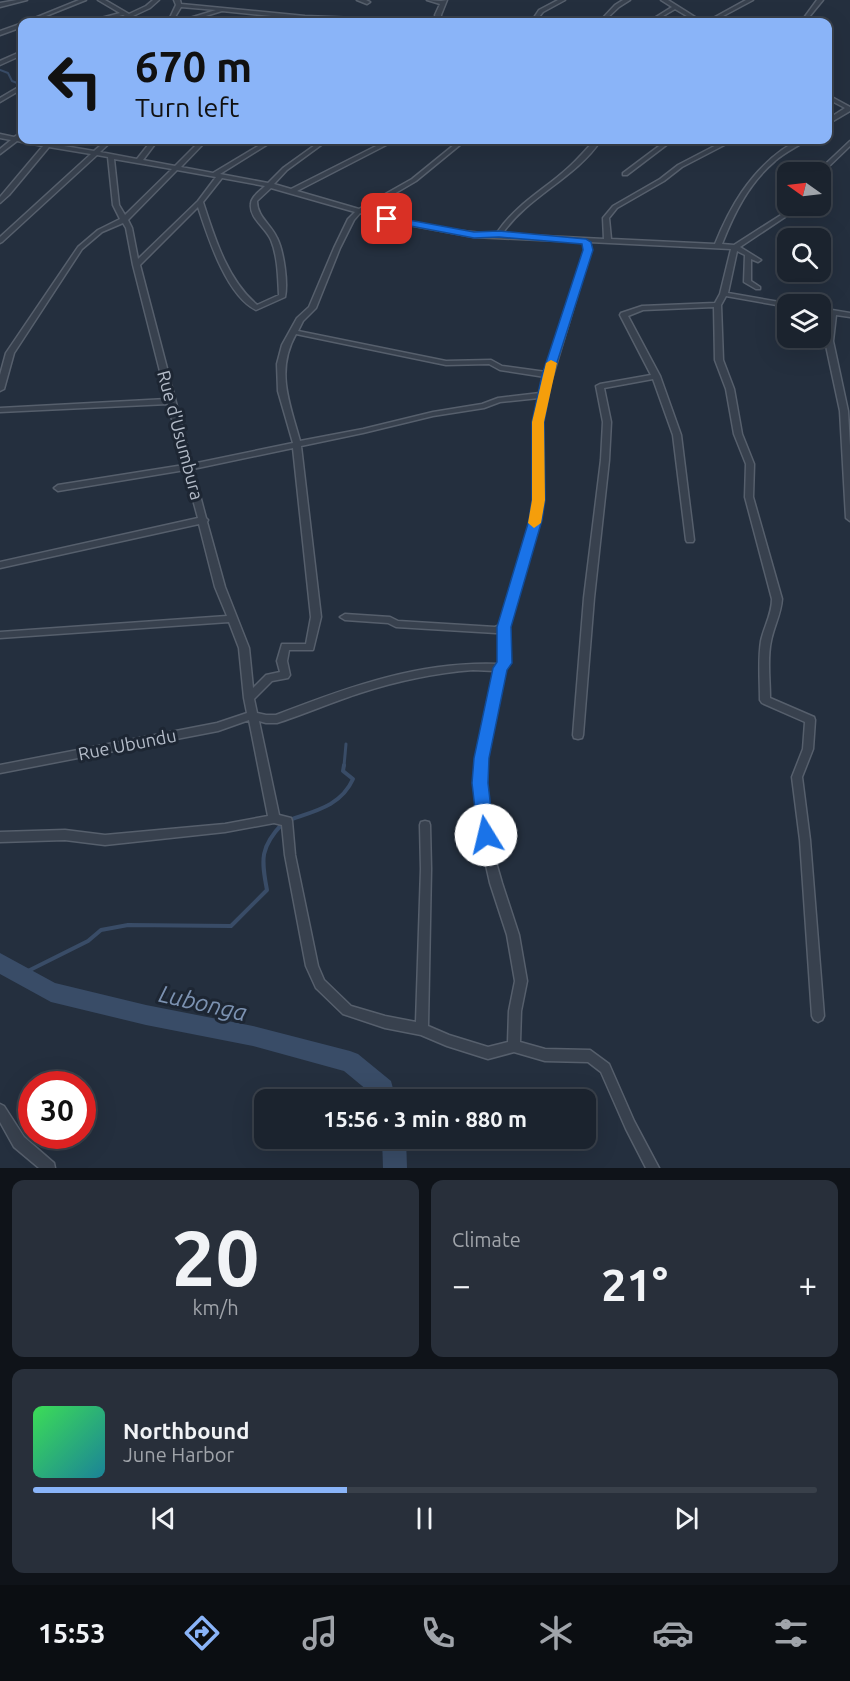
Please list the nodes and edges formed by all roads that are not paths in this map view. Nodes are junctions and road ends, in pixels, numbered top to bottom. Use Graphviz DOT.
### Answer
graph roads {
  1 [pos="24,0"];
  2 [pos="83,0"];
  3 [pos="101,0"];
  4 [pos="156,0"];
  5 [pos="360,0"];
  6 [pos="430,0"];
  7 [pos="562,0"];
  8 [pos="627,0"];
  9 [pos="750,0"];
  10 [pos="820,0"];
  11 [pos="443,1"];
  12 [pos="367,2"];
  13 [pos="671,2"];
  14 [pos="178,3"];
  15 [pos="0,5"];
  16 [pos="148,7"];
  17 [pos="224,9"];
  18 [pos="127,14"];
  19 [pos="241,14"];
  20 [pos="38,18"];
  21 [pos="110,18"];
  22 [pos="132,18"];
  23 [pos="146,18"];
  24 [pos="172,18"];
  25 [pos="195,18"];
  26 [pos="242,18"];
  27 [pos="283,18"];
  28 [pos="439,18"];
  29 [pos="536,18"];
  30 [pos="605,18"];
  31 [pos="654,18"];
  32 [pos="694,18"];
  33 [pos="716,18"];
  34 [pos="806,18"];
  35 [pos="18,26"];
  36 [pos="0,33"];
  37 [pos="18,54"];
  38 [pos="0,63"];
  39 [pos="18,89"];
  40 [pos="0,100"];
  41 [pos="832,100"];
  42 [pos="849,108"];
  43 [pos="832,119"];
  44 [pos="0,136"];
  45 [pos="16,139"];
  46 [pos="850,143"];
  47 [pos="47,144"];
  48 [pos="58,144"];
  49 [pos="106,144"];
  50 [pos="152,144"];
  51 [pos="200,144"];
  52 [pos="265,144"];
  53 [pos="319,144"];
  54 [pos="384,144"];
  55 [pos="458,144"];
  56 [pos="594,144"];
  57 [pos="665,144"];
  58 [pos="722,144"];
  59 [pos="798,144"];
  60 [pos="0,152"];
  61 [pos="95,154"];
  62 [pos="111,157"];
  63 [pos="139,161"];
  64 [pos="830,162"];
  65 [pos="177,168"];
  66 [pos="625,174"];
  67 [pos="217,175"];
  68 [pos="271,186"];
  69 [pos="293,191"];
  70 [pos="0,201"];
  71 [pos="200,202"];
  72 [pos="357,212"];
  73 [pos="783,216"];
  74 [pos="125,219"];
  75 [pos="499,234"];
  76 [pos="0,241"];
  77 [pos="586,242"];
  78 [pos="608,242"];
  79 [pos="718,246"];
  80 [pos="735,248"];
  81 [pos="748,254"];
  82 [pos="758,260"];
  83 [pos="136,265"];
  84 [pos="758,288"];
  85 [pos="724,294"];
  86 [pos="777,303"];
  87 [pos="717,305"];
  88 [pos="833,312"];
  89 [pos="850,315"];
  90 [pos="294,332"];
  91 [pos="548,375"];
  92 [pos="656,376"];
  93 [pos="0,389"];
  94 [pos="543,395"];
  95 [pos="172,401"];
  96 [pos="0,410"];
  97 [pos="297,444"];
  98 [pos="189,467"];
  99 [pos="58,488"];
  100 [pos="850,518"];
  101 [pos="204,520"];
  102 [pos="690,540"];
  103 [pos="0,565"];
  104 [pos="345,617"];
  105 [pos="231,619"];
  106 [pos="504,627"];
  107 [pos="0,635"];
  108 [pos="500,668"];
  109 [pos="249,698"];
  110 [pos="252,714"];
  111 [pos="578,735"];
  112 [pos="0,769"];
  113 [pos="274,819"];
  114 [pos="425,825"];
  115 [pos="0,837"];
  116 [pos="818,1016"];
  117 [pos="422,1029"];
  118 [pos="514,1046"];
  119 [pos="0,1110"];
  120 [pos="49,1168"];
  121 [pos="654,1168"];
  1 -- 15 [label="street"];
  2 -- 20 [label="street"];
  3 -- 18 [label="street"];
  4 -- 16 [label="street"];
  5 -- 12 [label="street"];
  6 -- 11 [label="street"];
  7 -- 29 [label="street"];
  8 -- 30 [label="street"];
  9 -- 33 [label="street"];
  10 -- 34 [label="street"];
  11 -- 28 [label="street"];
  13 -- 31 [label="street"];
  13 -- 32 [label="street"];
  14 -- 17 [label="street"];
  14 -- 24 [label="street"];
  16 -- 18 [label="street"];
  16 -- 23 [label="street"];
  17 -- 19 [label="street"];
  17 -- 25 [label="street"];
  18 -- 21 [label="street"];
  18 -- 22 [label="street"];
  19 -- 26 [label="street"];
  19 -- 27 [label="street"];
  35 -- 36 [label="street"];
  37 -- 38 [label="street"];
  39 -- 40 [label="street"];
  41 -- 42 [label="street"];
  42 -- 43 [label="street"];
  44 -- 45 [label="street"];
  45 -- 60 [label="street"];
  46 -- 64 [label="street"];
  47 -- 70 [label="street"];
  48 -- 61 [label="street"];
  49 -- 61 [label="street"];
  50 -- 63 [label="street"];
  51 -- 65 [label="street"];
  52 -- 67 [label="street"];
  53 -- 68 [label="street"];
  54 -- 69 [label="street"];
  55 -- 72 [label="street"];
  56 -- 75 [label="street"];
  57 -- 66 [label="street"];
  58 -- 78 [label="street"];
  59 -- 79 [label="street"];
  61 -- 62 [label="street"];
  61 -- 76 [label="street"];
  62 -- 63 [label="street"];
  62 -- 74 [label="street, Rue d'Usumbura"];
  63 -- 65 [label="street"];
  65 -- 67 [label="street"];
  65 -- 74 [label="street"];
  67 -- 68 [label="street"];
  67 -- 71 [label="street"];
  68 -- 69 [label="street"];
  68 -- 71 [label="street"];
  69 -- 72 [label="street"];
  71 -- 83 [label="street"];
  72 -- 75 [label="street"];
  72 -- 90 [label="street"];
  73 -- 80 [label="street"];
  74 -- 83 [label="street, Rue d'Usumbura"];
  74 -- 93 [label="street"];
  75 -- 77 [label="street"];
  77 -- 78 [label="street"];
  77 -- 91 [label="street"];
  78 -- 79 [label="street"];
  79 -- 80 [label="street"];
  80 -- 81 [label="street"];
  80 -- 85 [label="street"];
  81 -- 82 [label="street"];
  81 -- 84 [label="street"];
  83 -- 95 [label="street, Rue d'Usumbura"];
  85 -- 86 [label="street"];
  85 -- 87 [label="street"];
  87 -- 92 [label="street"];
  87 -- 116 [label="street"];
  88 -- 89 [label="street"];
  88 -- 100 [label="street"];
  90 -- 91 [label="street"];
  90 -- 97 [label="street"];
  91 -- 94 [label="street"];
  92 -- 102 [label="street"];
  92 -- 111 [label="street"];
  94 -- 97 [label="street"];
  94 -- 106 [label="street"];
  95 -- 96 [label="street"];
  95 -- 98 [label="street, Rue d'Usumbura"];
  97 -- 98 [label="street"];
  97 -- 109 [label="street"];
  98 -- 99 [label="street"];
  98 -- 101 [label="street, Rue d'Usumbura"];
  101 -- 103 [label="street"];
  101 -- 105 [label="street, Rue d'Usumbura"];
  104 -- 106 [label="street"];
  105 -- 107 [label="street"];
  105 -- 109 [label="street, Rue d'Usumbura"];
  106 -- 108 [label="street"];
  108 -- 110 [label="street"];
  108 -- 118 [label="street"];
  109 -- 110 [label="street, Rue d'Usumbura"];
  110 -- 112 [label="street, Rue Ubundu"];
  110 -- 113 [label="street, Rue d'Usumbura"];
  113 -- 115 [label="street"];
  113 -- 117 [label="street"];
  114 -- 117 [label="street"];
  117 -- 118 [label="street"];
  118 -- 121 [label="street"];
  119 -- 120 [label="street"];
}
